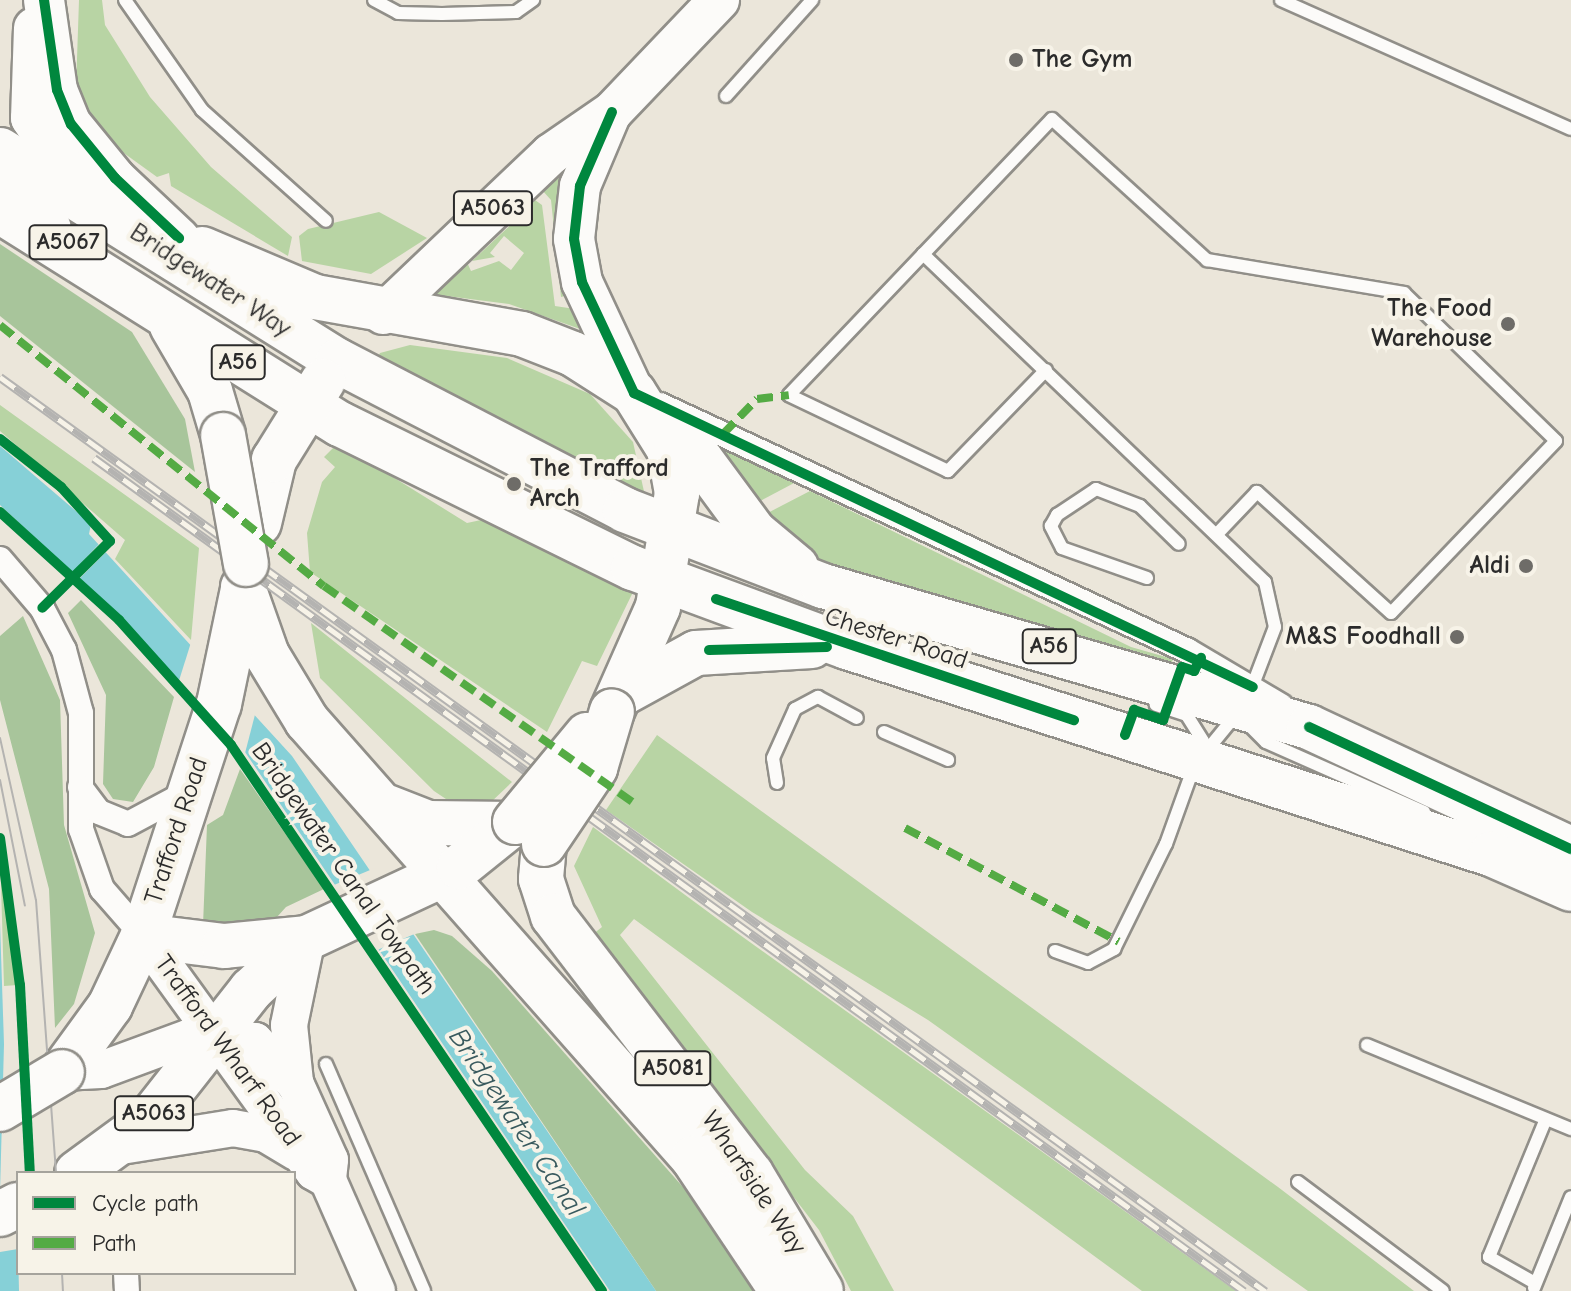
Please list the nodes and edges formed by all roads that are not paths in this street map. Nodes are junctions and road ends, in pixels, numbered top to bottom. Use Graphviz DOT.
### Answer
graph roads {
  1 [pos="25,0"];
  2 [pos="37,0"];
  3 [pos="44,0"];
  4 [pos="125,0"];
  5 [pos="374,0"];
  6 [pos="533,0"];
  7 [pos="719,0"];
  8 [pos="812,0"];
  9 [pos="1281,0"];
  10 [pos="1,64"];
  11 [pos="726,96"];
  12 [pos="612,112"];
  13 [pos="1571,129"];
  14 [pos="0,150"];
  15 [pos="0,184"];
  16 [pos="96,208"];
  17 [pos="0,211"];
  18 [pos="326,221"];
  19 [pos="179,238"];
  20 [pos="923,254"];
  21 [pos="152,310"];
  22 [pos="383,314"];
  23 [pos="338,361"];
  24 [pos="1046,370"];
  25 [pos="399,395"];
  26 [pos="644,404"];
  27 [pos="323,414"];
  28 [pos="671,529"];
  29 [pos="1217,534"];
  30 [pos="1179,544"];
  31 [pos="0,559"];
  32 [pos="1147,578"];
  33 [pos="663,581"];
  34 [pos="823,586"];
  35 [pos="245,599"];
  36 [pos="1032,641"];
  37 [pos="847,647"];
  38 [pos="1098,685"];
  39 [pos="1127,695"];
  40 [pos="1248,696"];
  41 [pos="618,701"];
  42 [pos="857,718"];
  43 [pos="884,732"];
  44 [pos="1200,759"];
  45 [pos="948,760"];
  46 [pos="777,783"];
  47 [pos="80,787"];
  48 [pos="190,791"];
  49 [pos="380,803"];
  50 [pos="524,830"];
  51 [pos="1571,849"];
  52 [pos="1491,854"];
  53 [pos="447,873"];
  54 [pos="1571,889"];
  55 [pos="143,936"];
  56 [pos="307,938"];
  57 [pos="1055,951"];
  58 [pos="214,1035"];
  59 [pos="1367,1045"];
  60 [pos="326,1064"];
  61 [pos="62,1072"];
  62 [pos="296,1085"];
  63 [pos="0,1109"];
  64 [pos="1546,1119"];
  65 [pos="1571,1129"];
  66 [pos="121,1146"];
  67 [pos="318,1170"];
  68 [pos="80,1171"];
  69 [pos="1298,1182"];
  70 [pos="1571,1197"];
  71 [pos="1534,1287"];
  72 [pos="377,1291"];
  73 [pos="424,1291"];
  74 [pos="782,1291"];
  75 [pos="821,1291"];
  76 [pos="1443,1291"];
  1 -- 10 [label="main road"];
  2 -- 16 [label="main road, A5067"];
  3 -- 19 [label="main road"];
  4 -- 18 [label="lane"];
  5 -- 6 [label="lane"];
  7 -- 12 [label="main road, A5063"];
  8 -- 11 [label="lane"];
  9 -- 13 [label="lane"];
  12 -- 22 [label="main road, A5063"];
  12 -- 26 [label="main road, A5063"];
  14 -- 16 [label="highway, Bridgewater Way / A56"];
  15 -- 21 [label="main road, A5067"];
  16 -- 19 [label="highway"];
  16 -- 23 [label="highway, Bridgewater Way / A56"];
  17 -- 21 [label="highway, Bridgewater Way / A56"];
  19 -- 22 [label="highway"];
  20 -- 24 [label="lane"];
  20 -- 24 [label="lane"];
  20 -- 29 [label="lane"];
  21 -- 27 [label="highway, Bridgewater Way / A56"];
  21 -- 35 [label="highway, bridge"];
  22 -- 23 [label="highway"];
  22 -- 26 [label="highway, A56"];
  23 -- 25 [label="highway, Chester Road / A56"];
  23 -- 27 [label="highway"];
  24 -- 29 [label="lane"];
  25 -- 27 [label="highway"];
  25 -- 28 [label="highway, Chester Road / A56"];
  26 -- 28 [label="highway"];
  26 -- 34 [label="highway, A56"];
  26 -- 40 [label="street"];
  27 -- 33 [label="highway, Chester Road / A56"];
  27 -- 35 [label="highway"];
  28 -- 33 [label="highway"];
  28 -- 34 [label="highway, Chester Road / A56"];
  29 -- 40 [label="lane"];
  30 -- 32 [label="lane"];
  31 -- 47 [label="street"];
  33 -- 37 [label="highway, Chester Road / A56"];
  33 -- 41 [label="highway"];
  34 -- 36 [label="highway, Chester Road / A56"];
  35 -- 48 [label="highway, Trafford Road"];
  35 -- 49 [label="highway, A5081"];
  36 -- 38 [label="lane"];
  36 -- 40 [label="highway, Chester Road / A56"];
  37 -- 41 [label="highway, A56"];
  37 -- 44 [label="highway, Chester Road / A56"];
  39 -- 44 [label="lane"];
  40 -- 44 [label="lane"];
  40 -- 51 [label="highway, Chester Road / A56"];
  40 -- 52 [label="lane"];
  41 -- 50 [label="highway, A5063, bridge"];
  42 -- 46 [label="lane"];
  43 -- 45 [label="lane"];
  44 -- 52 [label="highway, Chester Road / A56"];
  44 -- 57 [label="lane"];
  47 -- 48 [label="street"];
  47 -- 55 [label="street"];
  48 -- 55 [label="highway, Trafford Road"];
  49 -- 50 [label="highway, A5081"];
  49 -- 53 [label="highway, A5081"];
  50 -- 53 [label="highway, Trafford Road / A5063"];
  50 -- 75 [label="highway, Wharfside Way / A5081"];
  52 -- 54 [label="highway, Chester Road / A56"];
  53 -- 56 [label="highway, Trafford Road / A5063"];
  53 -- 74 [label="highway, Wharfside Way / A5081"];
  55 -- 56 [label="highway, Trafford Road / A5063"];
  55 -- 58 [label="street, Trafford Wharf Road"];
  55 -- 61 [label="highway, Trafford Road"];
  56 -- 58 [label="highway, Trafford Road / A5063"];
  56 -- 62 [label="street, Trafford Wharf Road"];
  58 -- 61 [label="street"];
  58 -- 62 [label="street"];
  58 -- 66 [label="highway, Trafford Road / A5063"];
  58 -- 67 [label="street, Trafford Wharf Road"];
  59 -- 64 [label="lane"];
  60 -- 73 [label="lane"];
  61 -- 63 [label="highway, Trafford Road, bridge"];
  62 -- 67 [label="street"];
  64 -- 65 [label="lane"];
  64 -- 71 [label="lane"];
  66 -- 67 [label="street"];
  66 -- 68 [label="highway, Trafford Road / A5063"];
  67 -- 72 [label="street, Trafford Wharf Road"];
  69 -- 76 [label="lane"];
  70 -- 71 [label="lane"];
}
